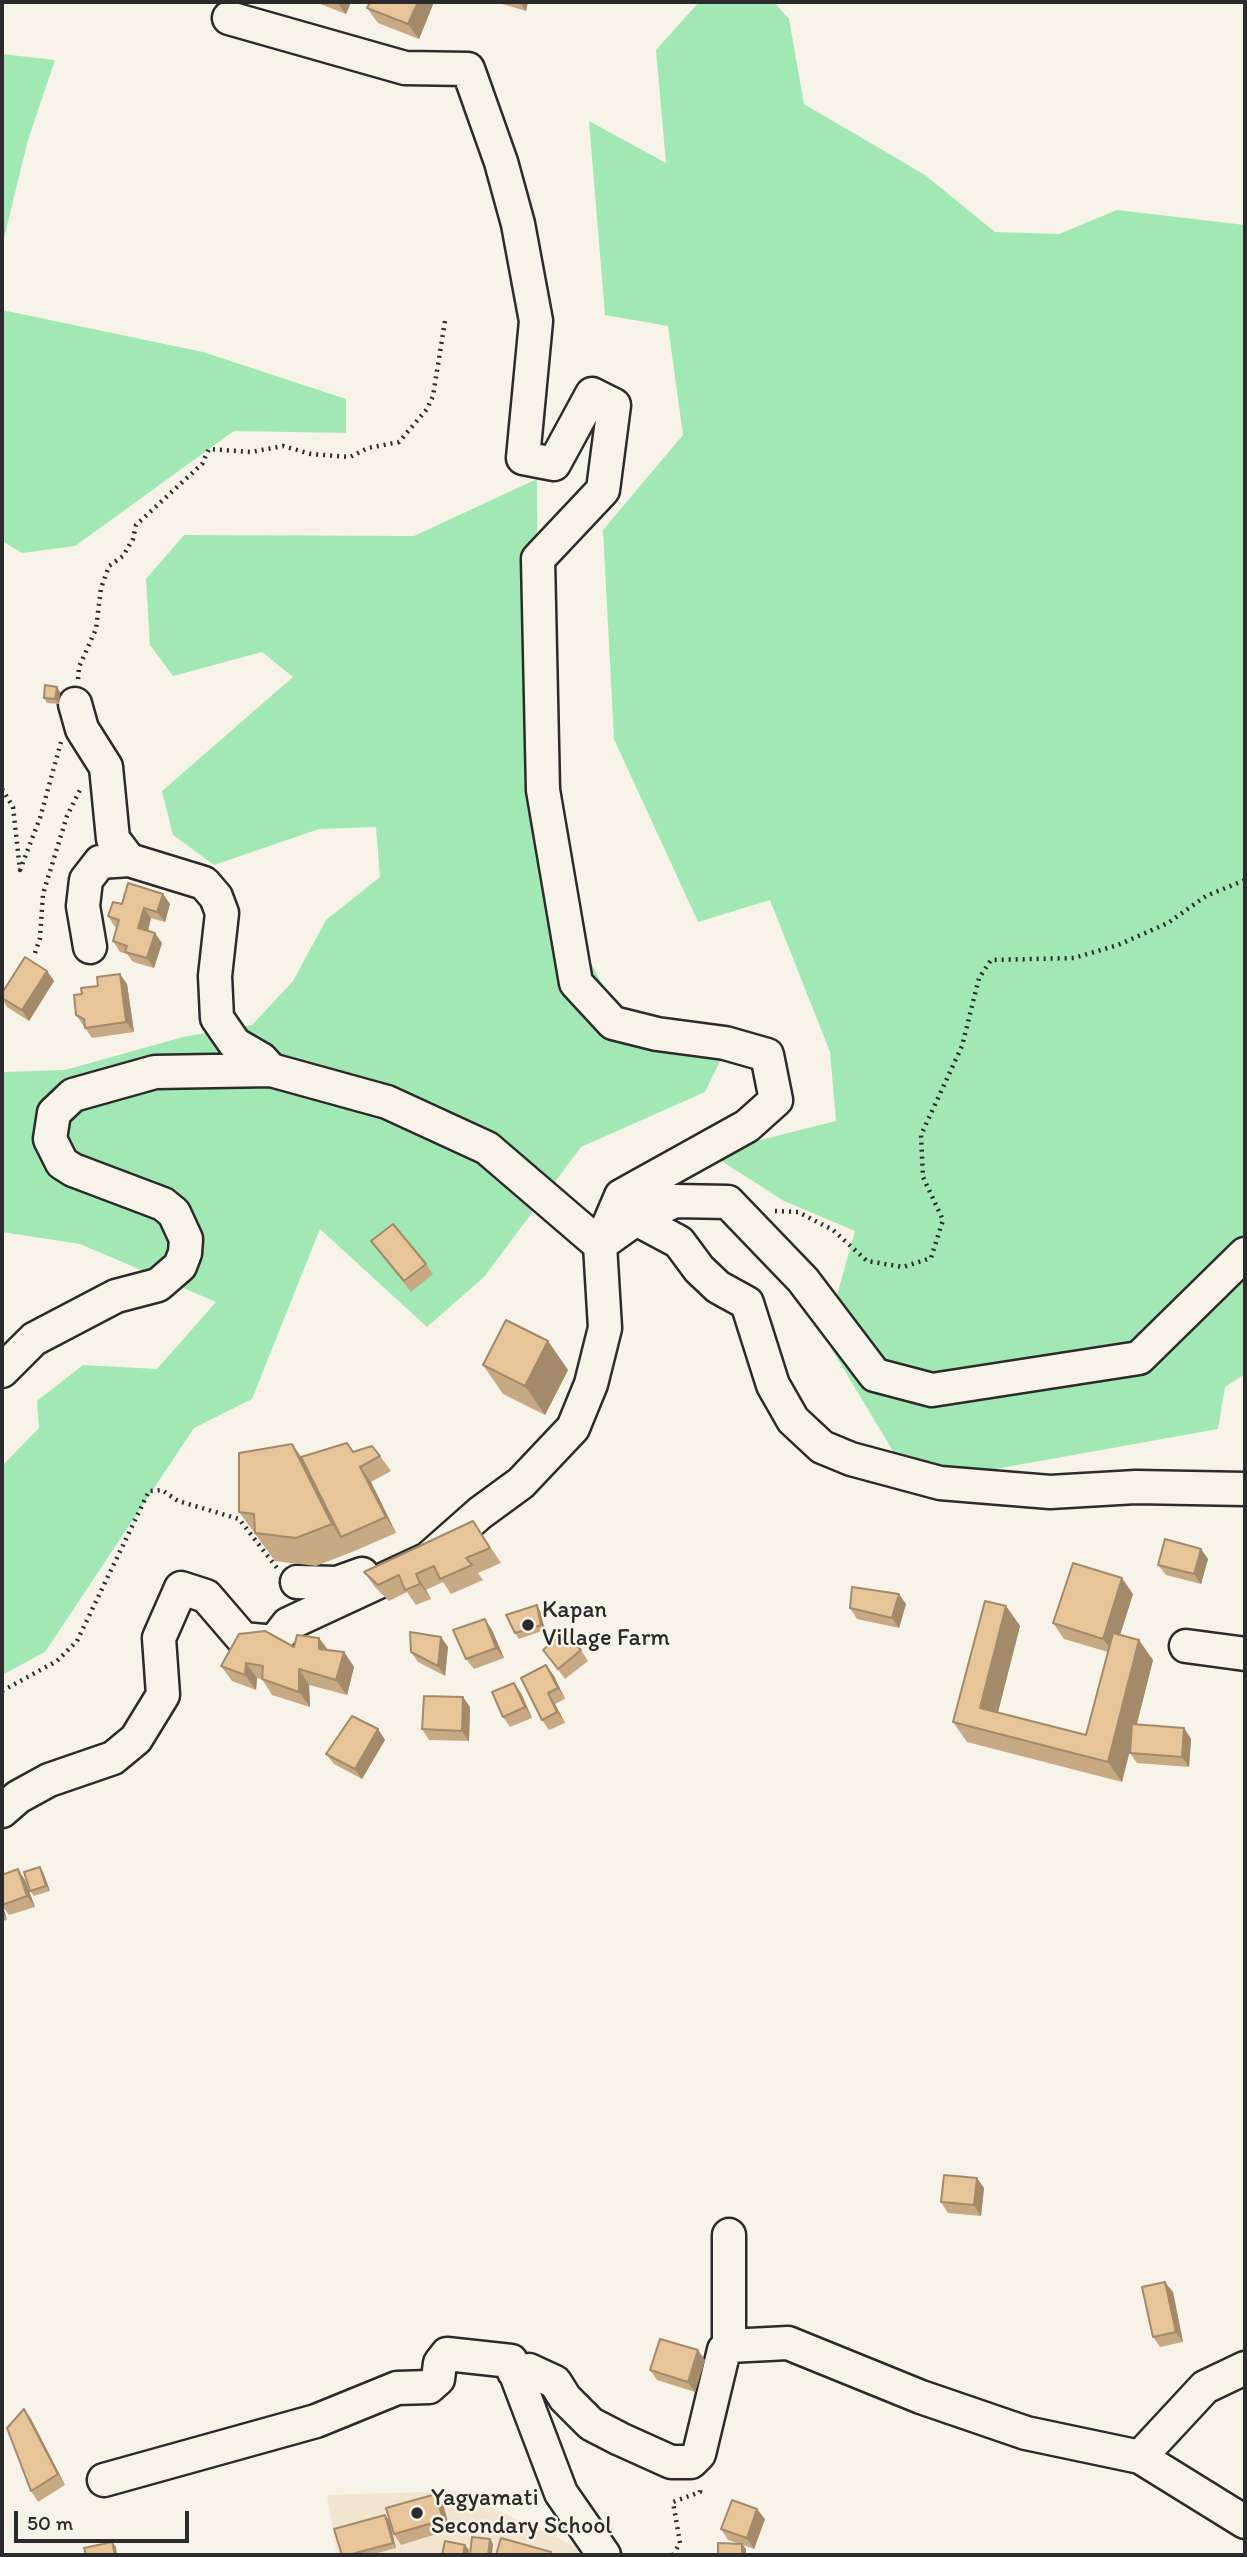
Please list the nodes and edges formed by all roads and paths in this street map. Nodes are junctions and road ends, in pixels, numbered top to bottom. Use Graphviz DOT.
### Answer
graph roads {
  1 [pos="229,19"];
  2 [pos="445,321"];
  3 [pos="77,711"];
  4 [pos="99,756"];
  5 [pos="2,789"];
  6 [pos="129,859"];
  7 [pos="1245,880"];
  8 [pos="90,947"];
  9 [pos="35,953"];
  10 [pos="271,1070"];
  11 [pos="738,1211"];
  12 [pos="636,1219"];
  13 [pos="600,1245"];
  14 [pos="1245,1254"];
  15 [pos="2,1371"];
  16 [pos="1245,1489"];
  17 [pos="450,1540"];
  18 [pos="297,1582"];
  19 [pos="1186,1646"];
  20 [pos="1245,1654"];
  21 [pos="2,1691"];
  22 [pos="2,1811"];
  23 [pos="729,2235"];
  24 [pos="729,2346"];
  25 [pos="1245,2368"];
  26 [pos="514,2372"];
  27 [pos="699,2454"];
  28 [pos="1140,2457"];
  29 [pos="104,2480"];
  30 [pos="1245,2522"];
  31 [pos="604,2555"];
  32 [pos="673,2555"];
  1 -- 13 [label="street"];
  2 -- 3 [label="path"];
  3 -- 4 [label="street"];
  3 -- 5 [label="path"];
  4 -- 6 [label="street"];
  4 -- 9 [label="path"];
  6 -- 8 [label="street"];
  6 -- 10 [label="street"];
  7 -- 11 [label="path"];
  10 -- 13 [label="street"];
  10 -- 15 [label="street"];
  11 -- 12 [label="street"];
  11 -- 14 [label="street"];
  12 -- 13 [label="street"];
  12 -- 16 [label="street"];
  13 -- 17 [label="street"];
  17 -- 18 [label="street"];
  17 -- 22 [label="street"];
  18 -- 21 [label="path"];
  19 -- 20 [label="street"];
  23 -- 24 [label="street"];
  24 -- 27 [label="street"];
  24 -- 28 [label="street"];
  25 -- 28 [label="street"];
  26 -- 27 [label="street"];
  26 -- 29 [label="street"];
  26 -- 31 [label="street"];
  27 -- 32 [label="path"];
  28 -- 30 [label="street"];
}
